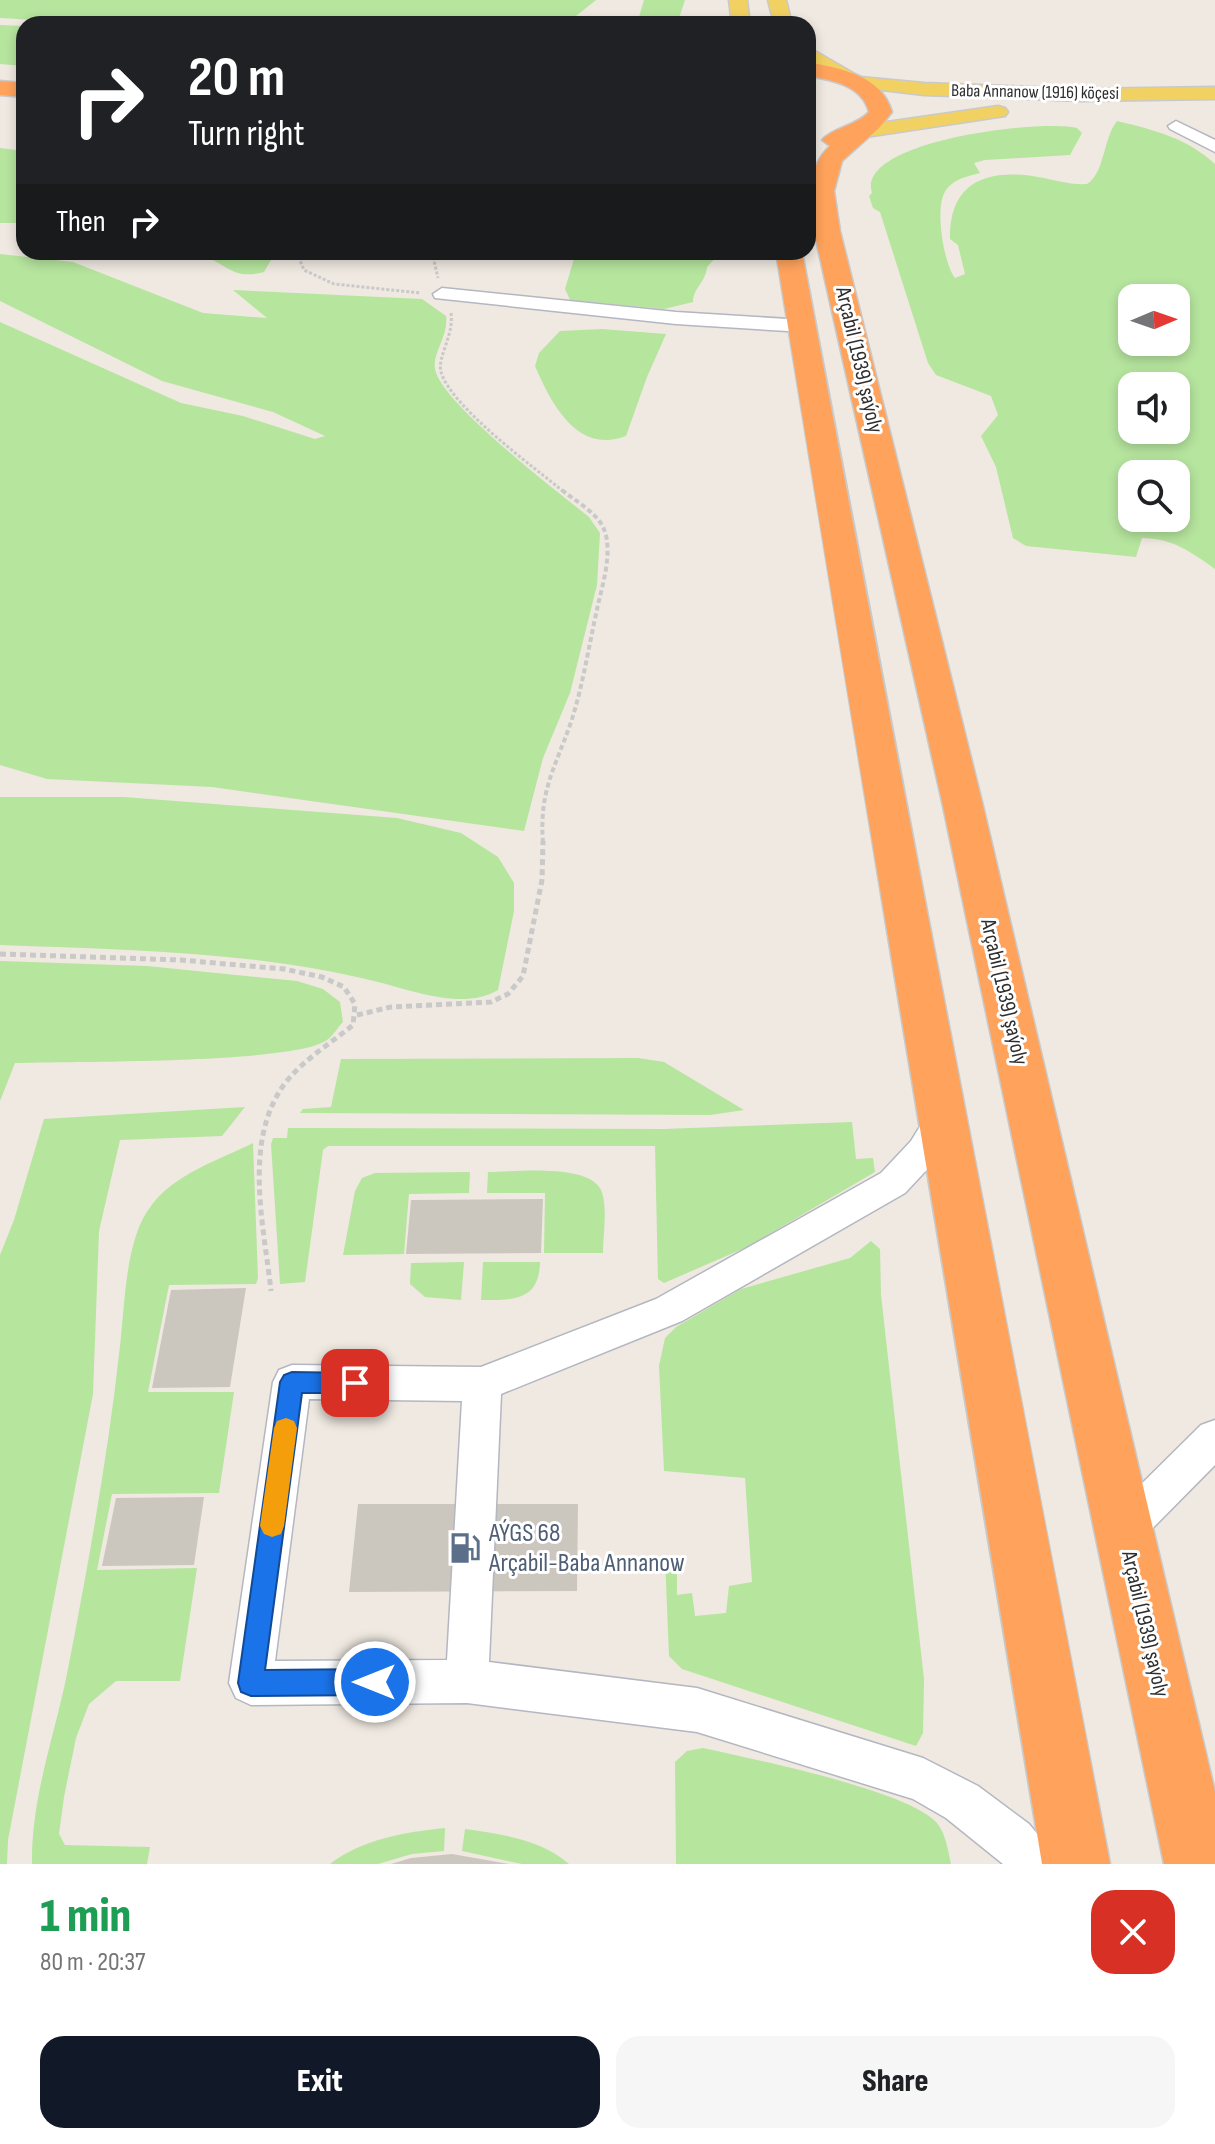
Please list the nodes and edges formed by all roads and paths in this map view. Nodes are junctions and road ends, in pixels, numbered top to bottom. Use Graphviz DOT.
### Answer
graph roads {
  1 [pos="816,58"];
  2 [pos="816,71"];
  3 [pos="855,82"];
  4 [pos="1215,93"];
  5 [pos="1215,106"];
  6 [pos="1176,126"];
  7 [pos="859,132"];
  8 [pos="816,142"];
  9 [pos="1215,147"];
  10 [pos="302,260"];
  11 [pos="791,260"];
  12 [pos="442,294"];
  13 [pos="804,326"];
  14 [pos="0,954"];
  15 [pos="357,1015"];
  16 [pos="944,1116"];
  17 [pos="271,1291"];
  18 [pos="482,1384"];
  19 [pos="1215,1438"];
  20 [pos="1124,1529"];
  21 [pos="467,1681"];
  22 [pos="1033,1864"];
  23 [pos="1076,1864"];
  24 [pos="1198,1864"];
  1 -- 3 [label="main road"];
  2 -- 3 [label="highway"];
  3 -- 4 [label="main road, Baba Annanow (1916) köçesi"];
  3 -- 7 [label="highway, Arçabil (1939) şaýoly"];
  5 -- 7 [label="main road, Baba Annanow (1916) köçesi"];
  6 -- 9 [label="lane"];
  7 -- 8 [label="highway"];
  7 -- 20 [label="highway, Arçabil (1939) şaýoly"];
  10 -- 12 [label="path"];
  11 -- 13 [label="highway, Arçabil (1939) şaýoly"];
  12 -- 13 [label="lane"];
  12 -- 15 [label="path"];
  13 -- 16 [label="highway, Arçabil (1939) şaýoly"];
  14 -- 15 [label="path"];
  15 -- 17 [label="path"];
  16 -- 18 [label="lane"];
  16 -- 23 [label="highway, Arçabil (1939) şaýoly"];
  18 -- 21 [label="lane"];
  18 -- 21 [label="lane"];
  19 -- 20 [label="lane"];
  20 -- 24 [label="highway, Arçabil (1939) şaýoly"];
  21 -- 22 [label="lane"];
}
